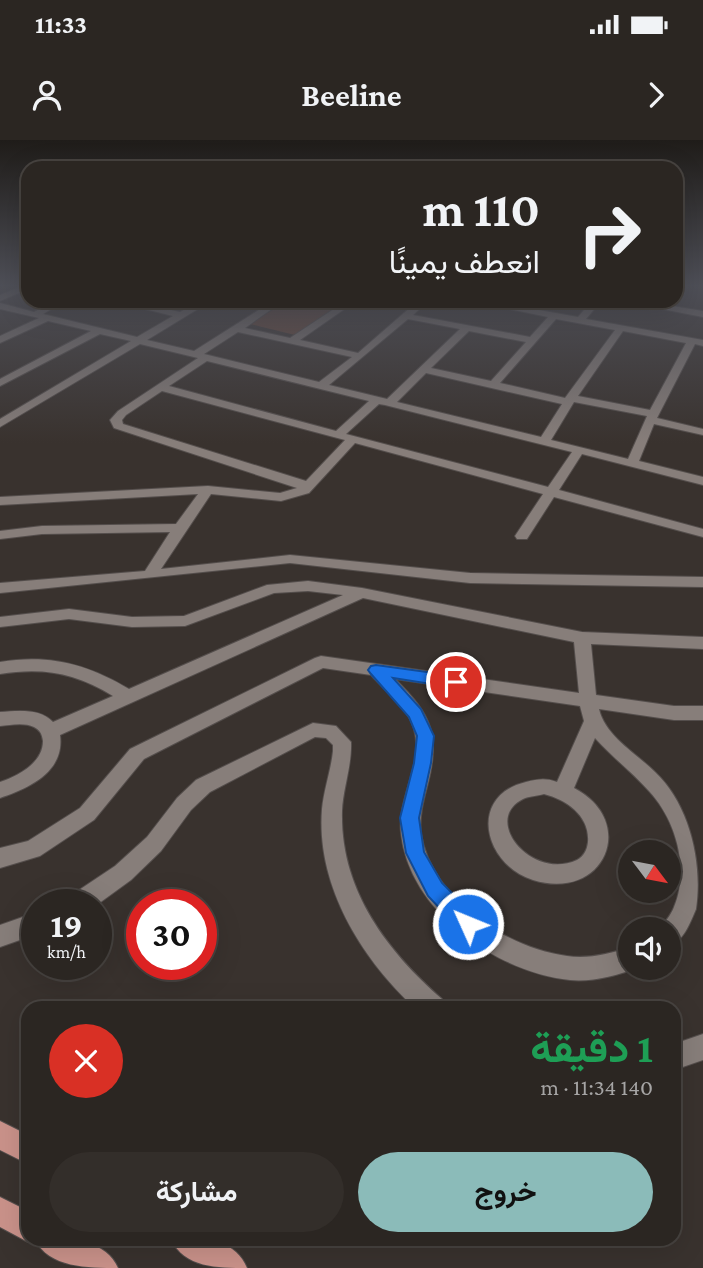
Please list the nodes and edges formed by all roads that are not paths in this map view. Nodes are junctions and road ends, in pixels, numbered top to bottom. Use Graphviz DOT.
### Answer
graph roads {
  1 [pos="84,339"];
  2 [pos="128,339"];
  3 [pos="146,339"];
  4 [pos="223,339"];
  5 [pos="282,339"];
  6 [pos="296,339"];
  7 [pos="380,339"];
  8 [pos="456,339"];
  9 [pos="522,339"];
  10 [pos="536,339"];
  11 [pos="613,339"];
  12 [pos="679,339"];
  13 [pos="292,341"];
  14 [pos="534,341"];
  15 [pos="141,342"];
  16 [pos="697,342"];
  17 [pos="200,356"];
  18 [pos="360,356"];
  19 [pos="424,369"];
  20 [pos="0,383"];
  21 [pos="493,385"];
  22 [pos="321,386"];
  23 [pos="159,387"];
  24 [pos="570,400"];
  25 [pos="383,401"];
  26 [pos="651,417"];
  27 [pos="3,419"];
  28 [pos="703,432"];
  29 [pos="338,435"];
  30 [pos="354,439"];
  31 [pos="544,441"];
  32 [pos="579,450"];
  33 [pos="632,463"];
  34 [pos="703,481"];
  35 [pos="208,490"];
  36 [pos="304,490"];
  37 [pos="552,493"];
  38 [pos="0,501"];
  39 [pos="180,528"];
  40 [pos="703,533"];
  41 [pos="0,535"];
  42 [pos="522,536"];
  43 [pos="150,575"];
  44 [pos="703,582"];
  45 [pos="0,588"];
  46 [pos="362,593"];
  47 [pos="0,622"];
  48 [pos="582,638"];
  49 [pos="703,643"];
  50 [pos="0,667"];
  51 [pos="376,670"];
  52 [pos="129,697"];
  53 [pos="590,702"];
  54 [pos="703,713"];
  55 [pos="0,719"];
  56 [pos="593,722"];
  57 [pos="51,731"];
  58 [pos="0,790"];
  59 [pos="563,791"];
  60 [pos="0,858"];
  61 [pos="101,889"];
  62 [pos="681,922"];
  63 [pos="21,929"];
  64 [pos="0,936"];
  65 [pos="618,962"];
  66 [pos="425,1001"];
  67 [pos="703,1047"];
  68 [pos="681,1055"];
  69 [pos="0,1135"];
  70 [pos="21,1146"];
  71 [pos="0,1211"];
  72 [pos="21,1223"];
  73 [pos="64,1246"];
  74 [pos="197,1246"];
  75 [pos="103,1268"];
  76 [pos="232,1268"];
  1 -- 20 [label="street"];
  2 -- 15 [label="street"];
  3 -- 15 [label="street"];
  4 -- 17 [label="street"];
  5 -- 13 [label="street"];
  6 -- 13 [label="street"];
  7 -- 18 [label="street"];
  8 -- 19 [label="street"];
  9 -- 14 [label="street"];
  10 -- 14 [label="street"];
  11 -- 24 [label="street"];
  12 -- 16 [label="street"];
  13 -- 18 [label="street"];
  14 -- 21 [label="street"];
  15 -- 17 [label="street"];
  15 -- 27 [label="street"];
  16 -- 26 [label="street"];
  17 -- 22 [label="street"];
  17 -- 23 [label="street"];
  18 -- 22 [label="street"];
  19 -- 21 [label="street"];
  19 -- 25 [label="street"];
  21 -- 24 [label="street"];
  22 -- 25 [label="street"];
  23 -- 29 [label="street"];
  23 -- 36 [label="street"];
  24 -- 26 [label="street"];
  24 -- 31 [label="street"];
  25 -- 29 [label="street"];
  25 -- 31 [label="street"];
  26 -- 28 [label="street"];
  26 -- 33 [label="street"];
  29 -- 30 [label="street"];
  30 -- 36 [label="street"];
  30 -- 37 [label="street"];
  31 -- 32 [label="street"];
  32 -- 33 [label="street"];
  32 -- 37 [label="street"];
  33 -- 34 [label="street"];
  35 -- 36 [label="street"];
  35 -- 38 [label="street"];
  35 -- 39 [label="street"];
  37 -- 40 [label="street"];
  37 -- 42 [label="street"];
  39 -- 41 [label="street"];
  39 -- 43 [label="street"];
  43 -- 44 [label="street"];
  43 -- 45 [label="street"];
  46 -- 47 [label="street"];
  46 -- 48 [label="street"];
  46 -- 52 [label="street"];
  48 -- 49 [label="street"];
  48 -- 53 [label="street"];
  50 -- 52 [label="street"];
  51 -- 53 [label="street"];
  51 -- 60 [label="street"];
  51 -- 65 [label="street"];
  52 -- 57 [label="street"];
  53 -- 54 [label="street"];
  53 -- 56 [label="street"];
  55 -- 57 [label="street"];
  56 -- 59 [label="street"];
  56 -- 62 [label="street"];
  57 -- 58 [label="street"];
  59 -- 59 [label="street"];
  61 -- 66 [label="street"];
  63 -- 64 [label="street"];
  67 -- 68 [label="street"];
  69 -- 70 [label="main road"];
  71 -- 72 [label="main road"];
  73 -- 75 [label="main road"];
  74 -- 76 [label="main road"];
}
